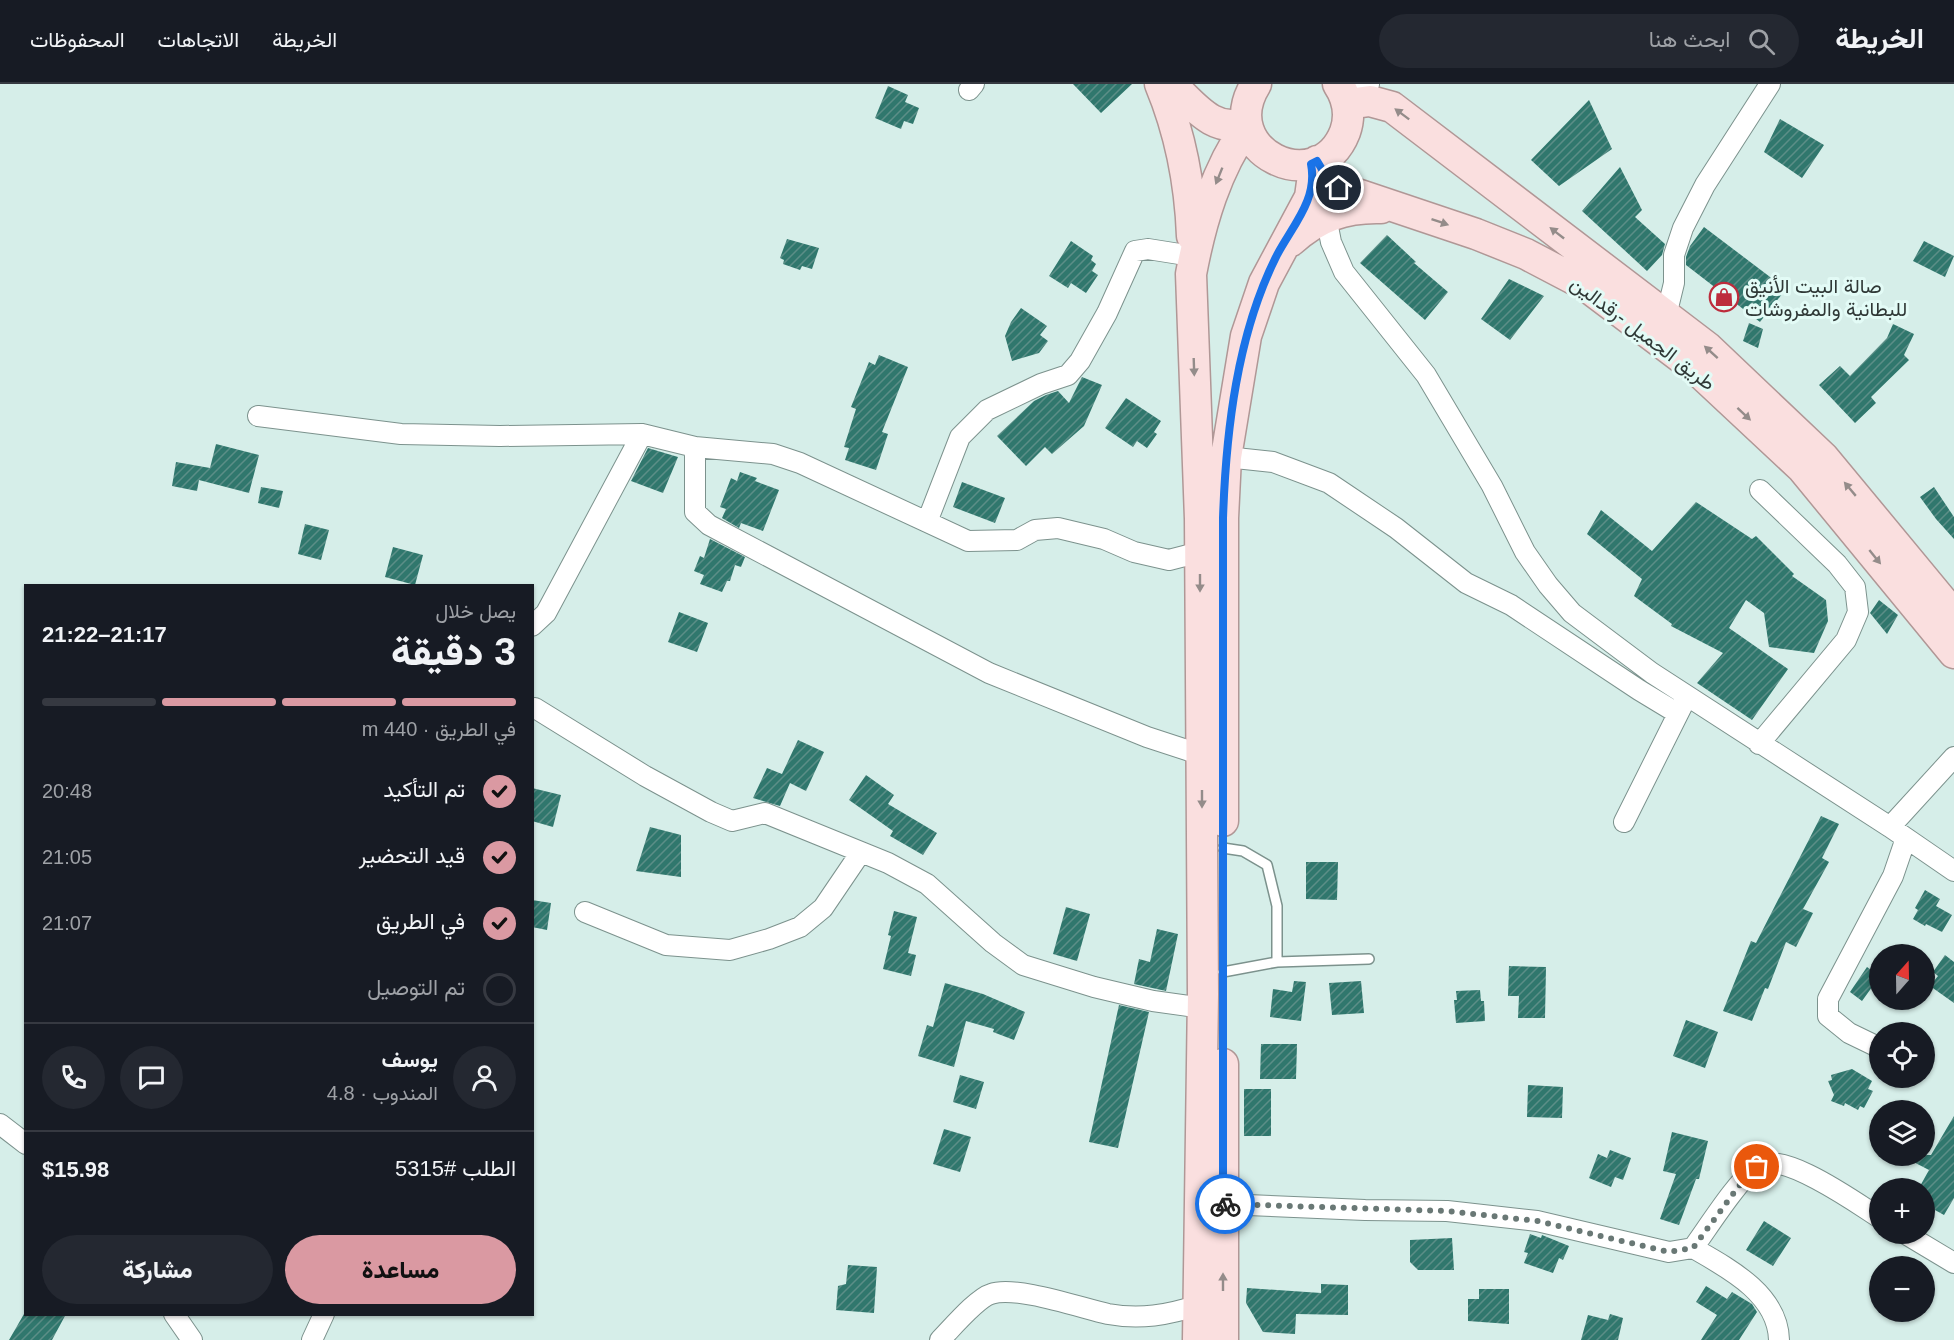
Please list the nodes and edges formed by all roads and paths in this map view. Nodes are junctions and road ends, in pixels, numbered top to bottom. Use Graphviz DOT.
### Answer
graph roads {
  1 [pos="1160,84"];
  2 [pos="1171,84"];
  3 [pos="1256,84"];
  4 [pos="1770,84"];
  5 [pos="1350,92"];
  6 [pos="1247,124"];
  7 [pos="1314,162"];
  8 [pos="1404,211"];
  9 [pos="1326,217"];
  10 [pos="1278,254"];
  11 [pos="1191,265"];
  12 [pos="1666,316"];
  13 [pos="258,416"];
  14 [pos="642,434"];
  15 [pos="695,447"];
  16 [pos="1226,457"];
  17 [pos="1760,490"];
  18 [pos="1211,518"];
  19 [pos="927,522"];
  20 [pos="1200,552"];
  21 [pos="1954,615"];
  22 [pos="534,624"];
  23 [pos="1954,653"];
  24 [pos="1688,696"];
  25 [pos="535,708"];
  26 [pos="1677,713"];
  27 [pos="1759,744"];
  28 [pos="1202,755"];
  29 [pos="1954,757"];
  30 [pos="1624,822"];
  31 [pos="1890,827"];
  32 [pos="1906,838"];
  33 [pos="1223,848"];
  34 [pos="861,852"];
  35 [pos="1954,871"];
  36 [pos="585,912"];
  37 [pos="1369,959"];
  38 [pos="1277,962"];
  39 [pos="1223,972"];
  40 [pos="1203,1008"];
  41 [pos="1869,1043"];
  42 [pos="0,1124"];
  43 [pos="24,1142"];
  44 [pos="1223,1204"];
  45 [pos="1869,1211"];
  46 [pos="1922,1244"];
  47 [pos="1693,1248"];
  48 [pos="1954,1263"];
  49 [pos="1198,1305"];
  50 [pos="175,1316"];
  51 [pos="323,1316"];
  52 [pos="192,1340"];
  53 [pos="312,1340"];
  54 [pos="940,1340"];
  55 [pos="1198,1340"];
  56 [pos="1223,1340"];
  57 [pos="1779,1340"];
  1 -- 11 [label="main road"];
  2 -- 6 [label="main road"];
  3 -- 6 [label="main road"];
  4 -- 12 [label="street"];
  5 -- 7 [label="main road"];
  12 -- 5 [label="main road, طريق الجميل -رقدالين, one-way"];
  6 -- 7 [label="main road"];
  6 -- 11 [label="main road, one-way"];
  7 -- 8 [label="main road, طريق الجميل -رقدالين"];
  7 -- 10 [label="main road"];
  8 -- 9 [label="main road"];
  8 -- 23 [label="main road, طريق الجميل -رقدالين, one-way"];
  9 -- 10 [label="main road"];
  9 -- 24 [label="street"];
  10 -- 16 [label="main road"];
  11 -- 18 [label="main road, one-way"];
  11 -- 19 [label="street"];
  21 -- 12 [label="main road, طريق الجميل -رقدالين, one-way"];
  13 -- 14 [label="street"];
  14 -- 15 [label="street"];
  14 -- 22 [label="street"];
  15 -- 19 [label="street"];
  15 -- 28 [label="street"];
  16 -- 18 [label="main road"];
  16 -- 26 [label="street"];
  17 -- 27 [label="street"];
  18 -- 20 [label="main road"];
  18 -- 33 [label="main road"];
  19 -- 20 [label="street"];
  20 -- 28 [label="main road, one-way"];
  24 -- 26 [label="street"];
  24 -- 27 [label="street"];
  25 -- 34 [label="street"];
  26 -- 30 [label="street"];
  27 -- 31 [label="street"];
  28 -- 40 [label="main road, one-way"];
  29 -- 31 [label="street"];
  31 -- 32 [label="street"];
  32 -- 35 [label="street"];
  32 -- 41 [label="street"];
  33 -- 38 [label="lane"];
  33 -- 39 [label="main road"];
  34 -- 36 [label="street"];
  34 -- 40 [label="street"];
  37 -- 38 [label="lane"];
  38 -- 39 [label="lane"];
  39 -- 44 [label="main road"];
  40 -- 49 [label="main road"];
  42 -- 43 [label="street"];
  44 -- 47 [label="street"];
  56 -- 44 [label="main road, one-way"];
  45 -- 47 [label="street"];
  46 -- 48 [label="street"];
  47 -- 57 [label="street"];
  49 -- 54 [label="street"];
  49 -- 55 [label="main road"];
  50 -- 52 [label="street"];
  51 -- 53 [label="street"];
}
